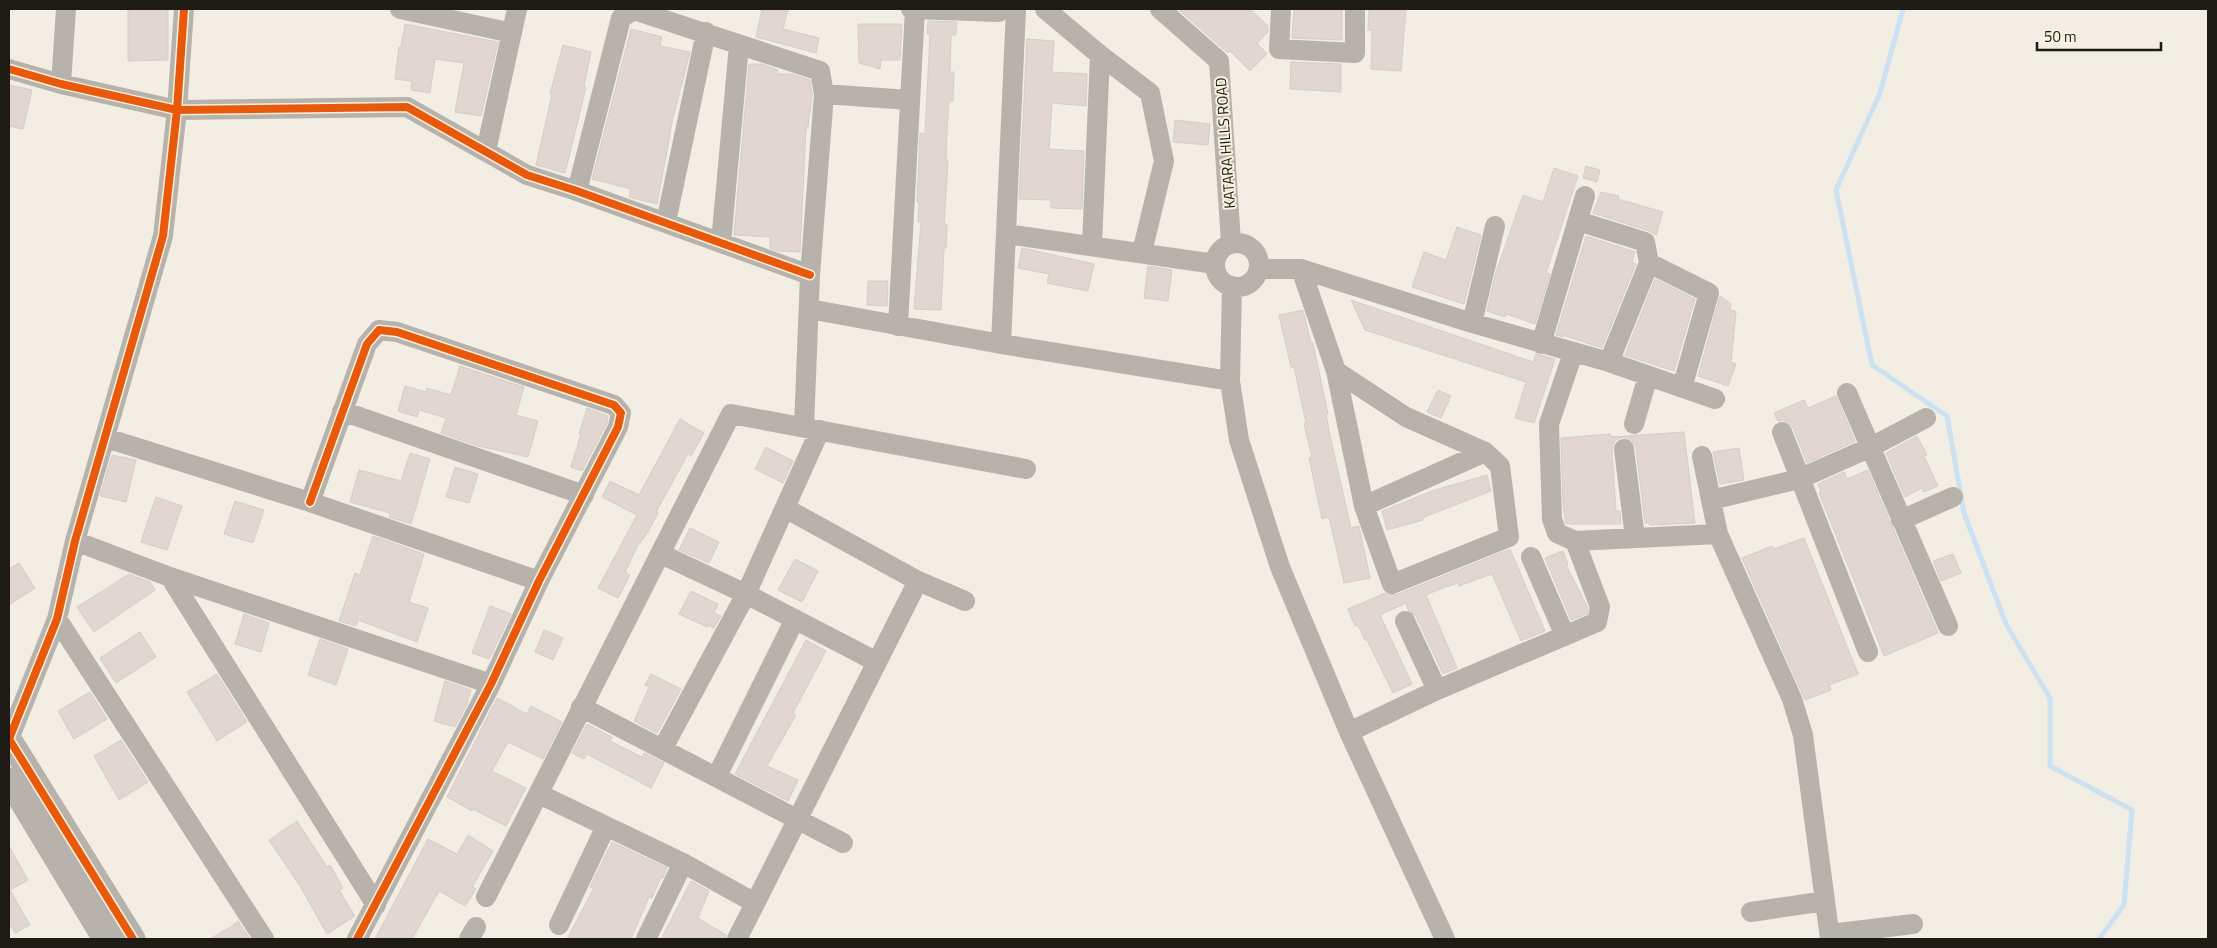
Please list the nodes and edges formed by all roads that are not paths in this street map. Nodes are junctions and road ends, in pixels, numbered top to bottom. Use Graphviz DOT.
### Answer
graph roads {
  1 [pos="66,9"];
  2 [pos="184,9"];
  3 [pos="400,9"];
  4 [pos="517,9"];
  5 [pos="913,9"];
  6 [pos="1045,9"];
  7 [pos="1160,9"];
  8 [pos="1355,9"];
  9 [pos="1279,10"];
  10 [pos="1008,11"];
  11 [pos="706,32"];
  12 [pos="512,33"];
  13 [pos="739,45"];
  14 [pos="1100,55"];
  15 [pos="9,68"];
  16 [pos="61,84"];
  17 [pos="824,94"];
  18 [pos="909,100"];
  19 [pos="177,110"];
  20 [pos="486,151"];
  21 [pos="578,191"];
  22 [pos="1585,196"];
  23 [pos="1578,221"];
  24 [pos="666,222"];
  25 [pos="1495,226"];
  26 [pos="1006,234"];
  27 [pos="721,243"];
  28 [pos="1231,244"];
  29 [pos="1092,245"];
  30 [pos="1142,252"];
  31 [pos="1215,264"];
  32 [pos="1648,264"];
  33 [pos="1301,269"];
  34 [pos="1259,270"];
  35 [pos="810,275"];
  36 [pos="1232,286"];
  37 [pos="809,309"];
  38 [pos="1472,323"];
  39 [pos="898,326"];
  40 [pos="1001,344"];
  41 [pos="1541,344"];
  42 [pos="1573,353"];
  43 [pos="1609,362"];
  44 [pos="1336,371"];
  45 [pos="1648,376"];
  46 [pos="1230,381"];
  47 [pos="1682,388"];
  48 [pos="1847,393"];
  49 [pos="1715,398"];
  50 [pos="342,411"];
  51 [pos="1926,418"];
  52 [pos="1634,424"];
  53 [pos="812,429"];
  54 [pos="1782,432"];
  55 [pos="106,438"];
  56 [pos="1872,447"];
  57 [pos="1624,448"];
  58 [pos="1484,452"];
  59 [pos="1702,456"];
  60 [pos="1026,469"];
  61 [pos="1799,479"];
  62 [pos="584,495"];
  63 [pos="1953,497"];
  64 [pos="1711,500"];
  65 [pos="310,502"];
  66 [pos="1364,506"];
  67 [pos="785,508"];
  68 [pos="1901,520"];
  69 [pos="1718,534"];
  70 [pos="1635,538"];
  71 [pos="75,541"];
  72 [pos="1575,541"];
  73 [pos="661,554"];
  74 [pos="1531,557"];
  75 [pos="170,577"];
  76 [pos="539,581"];
  77 [pos="918,581"];
  78 [pos="746,594"];
  79 [pos="965,601"];
  80 [pos="57,619"];
  81 [pos="795,619"];
  82 [pos="1405,621"];
  83 [pos="1948,626"];
  84 [pos="1565,636"];
  85 [pos="1868,652"];
  86 [pos="877,662"];
  87 [pos="491,684"];
  88 [pos="1437,690"];
  89 [pos="581,707"];
  90 [pos="1349,732"];
  91 [pos="9,739"];
  92 [pos="663,748"];
  93 [pos="717,776"];
  94 [pos="9,780"];
  95 [pos="539,794"];
  96 [pos="798,819"];
  97 [pos="606,826"];
  98 [pos="843,843"];
  99 [pos="683,863"];
  100 [pos="486,898"];
  101 [pos="1825,901"];
  102 [pos="376,904"];
  103 [pos="755,904"];
  104 [pos="113,907"];
  105 [pos="1751,912"];
  106 [pos="560,924"];
  107 [pos="1913,924"];
  108 [pos="1830,936"];
  109 [pos="102,938"];
  110 [pos="133,939"];
  111 [pos="264,939"];
  112 [pos="357,939"];
  113 [pos="646,939"];
  114 [pos="737,939"];
  115 [pos="1445,939"];
  1 -- 16 [label="street"];
  2 -- 19 [label="street"];
  3 -- 12 [label="street"];
  4 -- 12 [label="street"];
  5 -- 10 [label="street"];
  5 -- 18 [label="street"];
  6 -- 14 [label="street"];
  7 -- 28 [label="street, KATARA HILLS ROAD"];
  8 -- 9 [label="street"];
  10 -- 26 [label="street"];
  11 -- 13 [label="street"];
  11 -- 21 [label="street"];
  11 -- 24 [label="street"];
  12 -- 20 [label="street"];
  13 -- 17 [label="street"];
  13 -- 27 [label="street"];
  14 -- 29 [label="street"];
  14 -- 30 [label="street"];
  15 -- 16 [label="street"];
  16 -- 19 [label="street"];
  17 -- 18 [label="street"];
  17 -- 35 [label="street"];
  18 -- 39 [label="street"];
  19 -- 20 [label="street"];
  19 -- 55 [label="street"];
  20 -- 21 [label="street"];
  21 -- 24 [label="street"];
  22 -- 23 [label="street"];
  23 -- 32 [label="street"];
  23 -- 41 [label="street"];
  24 -- 27 [label="street"];
  25 -- 38 [label="street"];
  26 -- 29 [label="street"];
  26 -- 40 [label="street"];
  27 -- 35 [label="street"];
  28 -- 31 [label="street"];
  28 -- 34 [label="street"];
  29 -- 30 [label="street"];
  30 -- 31 [label="street"];
  31 -- 36 [label="street"];
  32 -- 43 [label="street"];
  32 -- 47 [label="street"];
  33 -- 34 [label="street"];
  33 -- 38 [label="street"];
  33 -- 44 [label="street"];
  34 -- 36 [label="street"];
  35 -- 37 [label="street"];
  36 -- 46 [label="street"];
  37 -- 39 [label="street"];
  37 -- 53 [label="street"];
  38 -- 41 [label="street"];
  39 -- 40 [label="street"];
  40 -- 46 [label="street"];
  41 -- 42 [label="street"];
  42 -- 43 [label="street"];
  42 -- 72 [label="street"];
  43 -- 45 [label="street"];
  44 -- 58 [label="street"];
  44 -- 66 [label="street"];
  45 -- 47 [label="street"];
  45 -- 52 [label="street"];
  46 -- 90 [label="street"];
  47 -- 49 [label="street"];
  48 -- 56 [label="street"];
  50 -- 62 [label="street"];
  50 -- 62 [label="street"];
  50 -- 65 [label="street"];
  51 -- 56 [label="street"];
  53 -- 60 [label="street"];
  53 -- 67 [label="street"];
  53 -- 73 [label="street"];
  54 -- 61 [label="street"];
  55 -- 65 [label="street"];
  55 -- 71 [label="street"];
  56 -- 61 [label="street"];
  56 -- 68 [label="street"];
  57 -- 70 [label="street"];
  58 -- 66 [label="street"];
  58 -- 66 [label="street"];
  59 -- 64 [label="street"];
  61 -- 64 [label="street"];
  61 -- 85 [label="street"];
  62 -- 76 [label="street"];
  63 -- 68 [label="street"];
  64 -- 69 [label="street"];
  65 -- 76 [label="street"];
  67 -- 77 [label="street"];
  67 -- 78 [label="street"];
  68 -- 83 [label="street"];
  69 -- 70 [label="street"];
  69 -- 101 [label="street"];
  70 -- 72 [label="street"];
  71 -- 75 [label="street"];
  71 -- 80 [label="street"];
  72 -- 84 [label="street"];
  73 -- 78 [label="street"];
  73 -- 89 [label="street"];
  74 -- 84 [label="street"];
  75 -- 87 [label="street"];
  75 -- 102 [label="street"];
  76 -- 87 [label="street"];
  77 -- 79 [label="street"];
  77 -- 86 [label="street"];
  78 -- 81 [label="street"];
  78 -- 92 [label="street"];
  80 -- 91 [label="street"];
  80 -- 111 [label="street"];
  81 -- 86 [label="street"];
  81 -- 93 [label="street"];
  82 -- 88 [label="street"];
  84 -- 88 [label="street"];
  86 -- 96 [label="street"];
  87 -- 102 [label="street"];
  88 -- 90 [label="street"];
  89 -- 92 [label="street"];
  89 -- 95 [label="street"];
  90 -- 115 [label="street"];
  91 -- 104 [label="street"];
  92 -- 93 [label="street"];
  93 -- 96 [label="street"];
  94 -- 109 [label="street"];
  95 -- 97 [label="street"];
  95 -- 100 [label="street"];
  96 -- 98 [label="street"];
  96 -- 103 [label="street"];
  97 -- 99 [label="street"];
  97 -- 106 [label="street"];
  99 -- 103 [label="street"];
  99 -- 113 [label="street"];
  101 -- 105 [label="street"];
  101 -- 108 [label="street"];
  102 -- 112 [label="street"];
  103 -- 114 [label="street"];
  104 -- 109 [label="street"];
  104 -- 110 [label="street"];
  107 -- 108 [label="street"];
}
